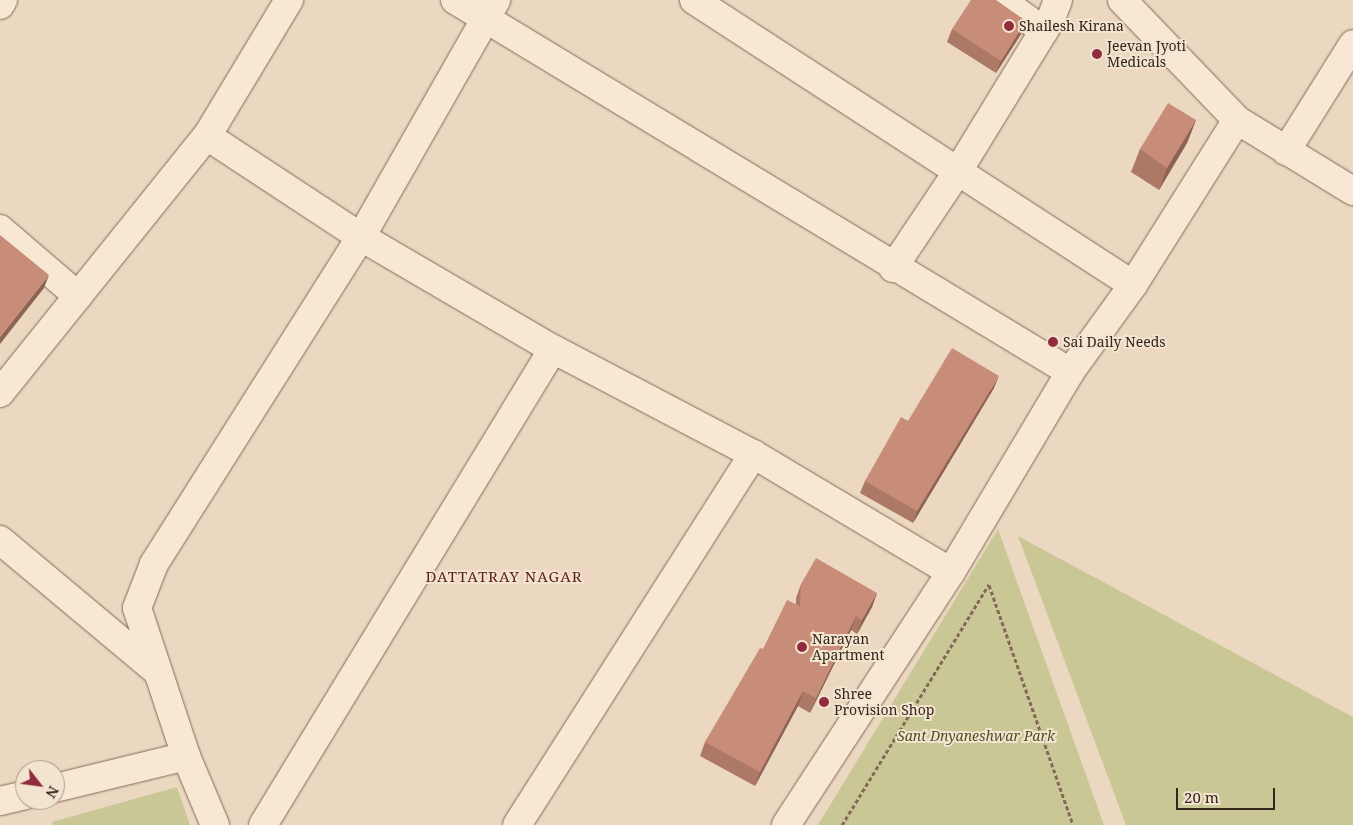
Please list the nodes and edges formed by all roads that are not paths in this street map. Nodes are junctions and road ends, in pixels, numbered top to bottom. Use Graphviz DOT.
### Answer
graph roads {
  1 [pos="3,0"];
  2 [pos="289,0"];
  3 [pos="455,0"];
  4 [pos="694,0"];
  5 [pos="1001,0"];
  6 [pos="1058,0"];
  7 [pos="1122,0"];
  8 [pos="0,5"];
  9 [pos="490,10"];
  10 [pos="1044,31"];
  11 [pos="1353,44"];
  12 [pos="1237,120"];
  13 [pos="207,136"];
  14 [pos="1286,151"];
  15 [pos="958,171"];
  16 [pos="1353,191"];
  17 [pos="0,229"];
  18 [pos="361,237"];
  19 [pos="894,268"];
  20 [pos="1133,285"];
  21 [pos="78,296"];
  22 [pos="552,349"];
  23 [pos="1070,372"];
  24 [pos="0,393"];
  25 [pos="753,454"];
  26 [pos="0,540"];
  27 [pos="951,572"];
  28 [pos="158,673"];
  29 [pos="186,756"];
  30 [pos="65,786"];
  31 [pos="15,797"];
  32 [pos="0,801"];
  33 [pos="215,825"];
  34 [pos="263,825"];
  35 [pos="518,825"];
  36 [pos="786,825"];
  1 -- 8 [label="street"];
  2 -- 13 [label="street"];
  3 -- 9 [label="street"];
  4 -- 15 [label="street"];
  5 -- 10 [label="street"];
  6 -- 10 [label="street"];
  7 -- 12 [label="street"];
  9 -- 18 [label="street"];
  9 -- 19 [label="street"];
  10 -- 15 [label="street"];
  11 -- 14 [label="street"];
  12 -- 14 [label="street"];
  12 -- 20 [label="street"];
  13 -- 18 [label="street"];
  13 -- 21 [label="street"];
  14 -- 16 [label="street"];
  15 -- 19 [label="street"];
  15 -- 20 [label="street"];
  17 -- 21 [label="street"];
  18 -- 22 [label="street"];
  18 -- 28 [label="street"];
  19 -- 23 [label="street"];
  20 -- 23 [label="street"];
  21 -- 24 [label="street"];
  22 -- 25 [label="street"];
  22 -- 34 [label="street"];
  23 -- 27 [label="street"];
  25 -- 27 [label="street"];
  25 -- 35 [label="street"];
  26 -- 28 [label="street"];
  27 -- 36 [label="street"];
  28 -- 29 [label="street"];
  29 -- 30 [label="street"];
  29 -- 33 [label="street"];
  31 -- 32 [label="street"];
}
